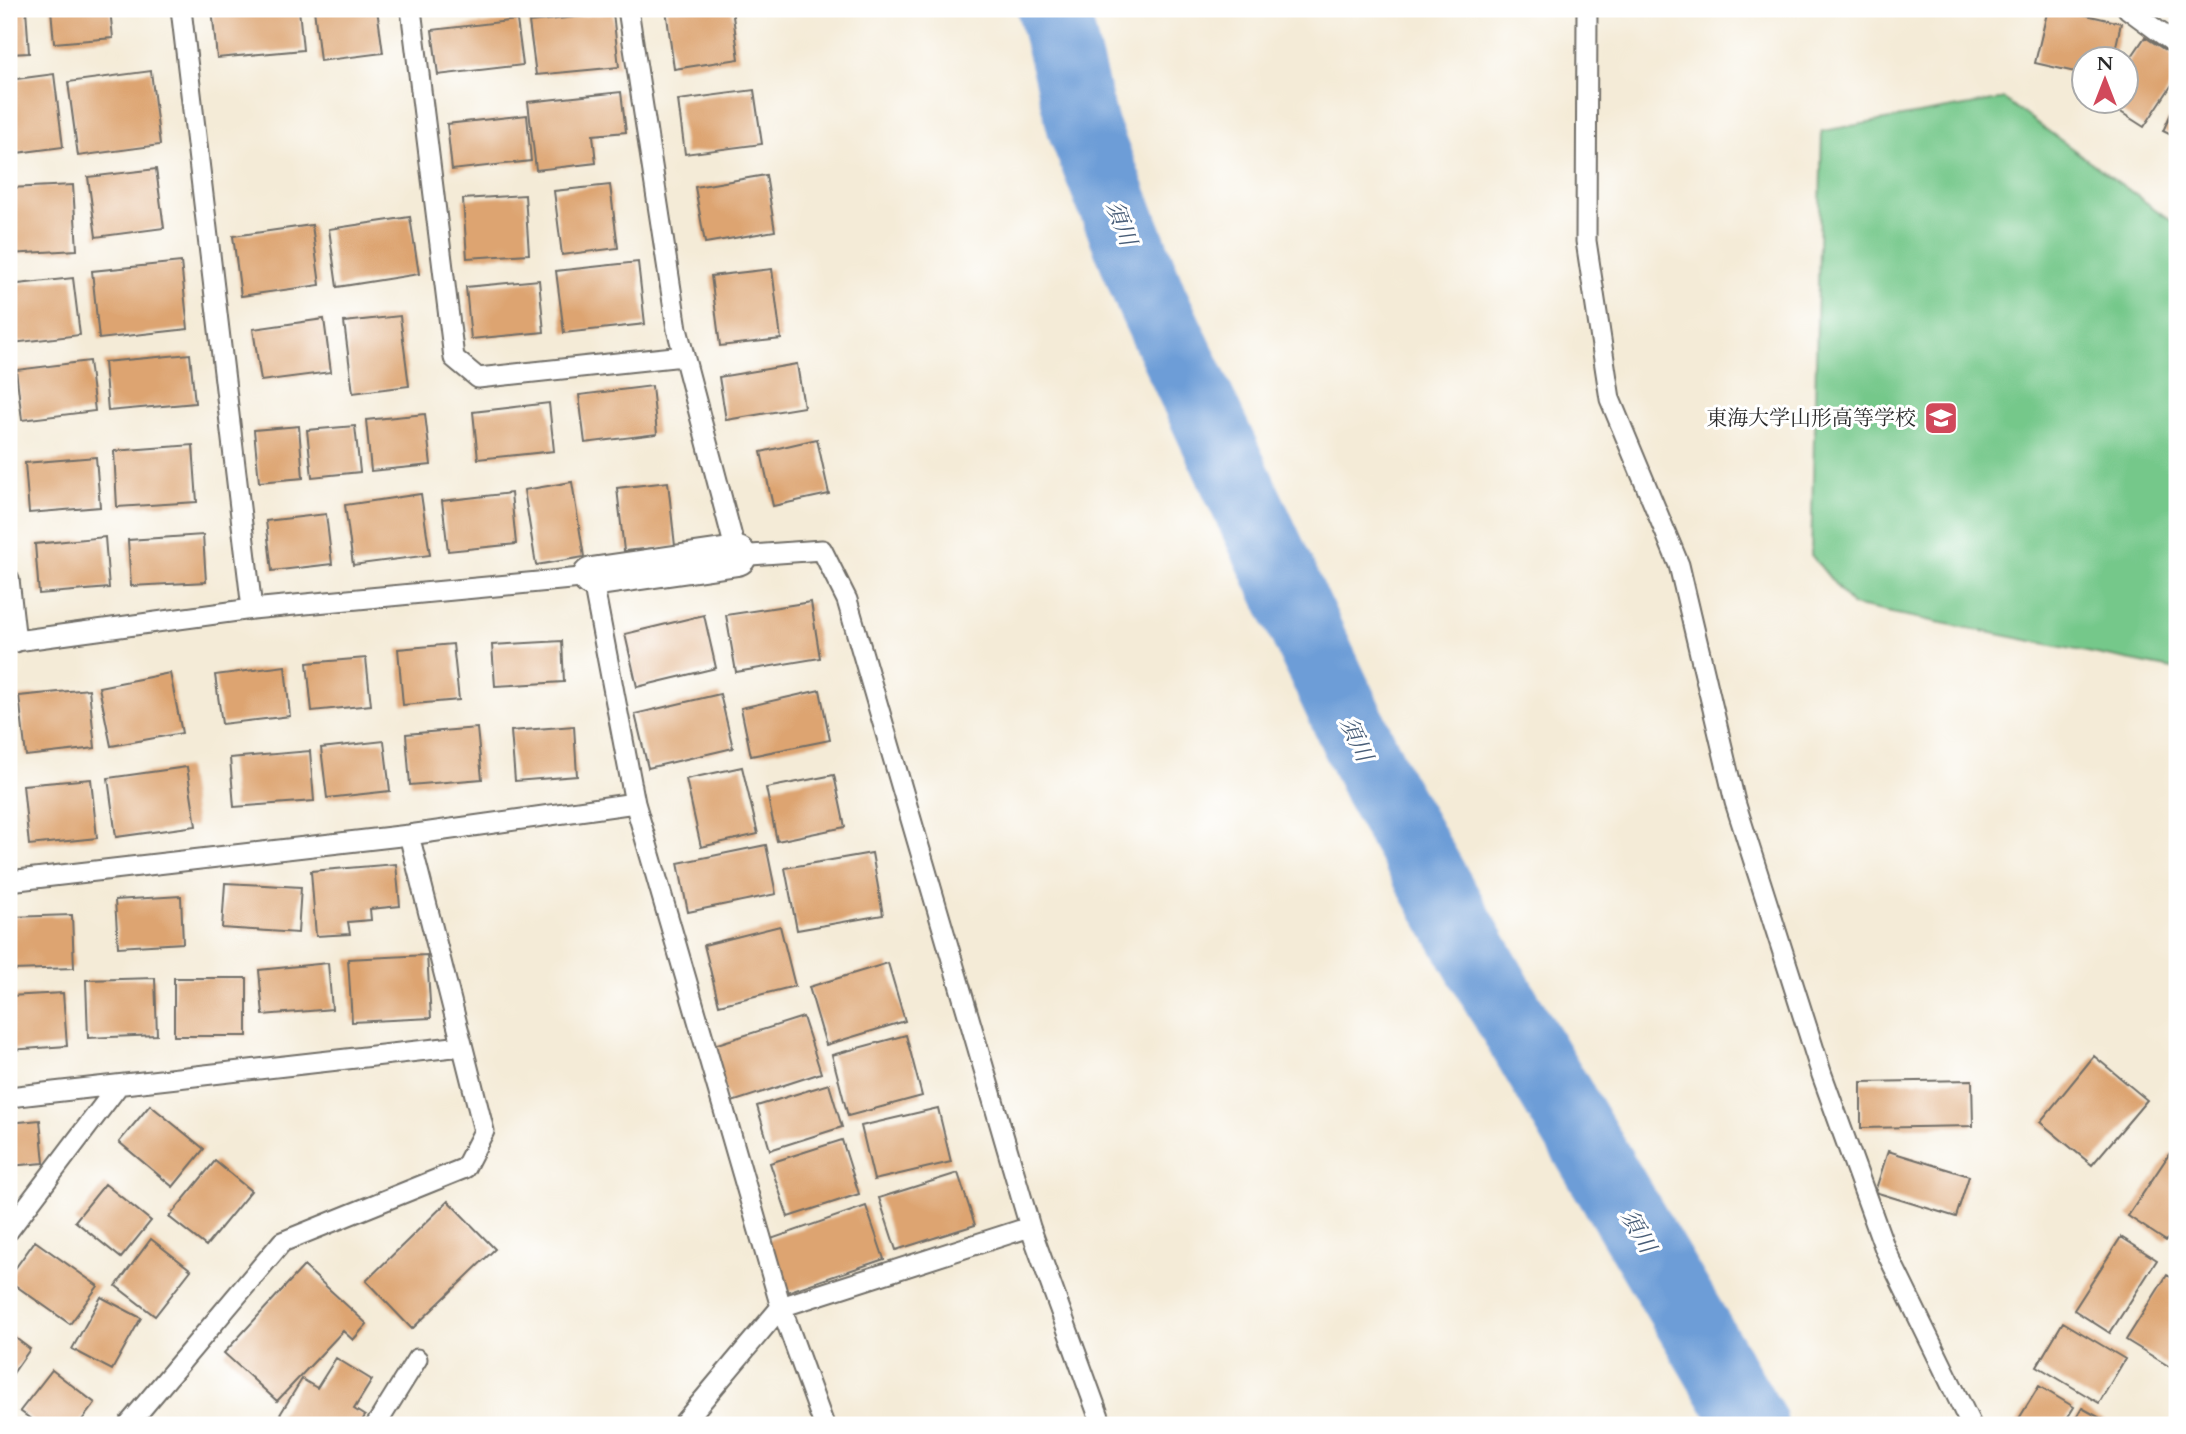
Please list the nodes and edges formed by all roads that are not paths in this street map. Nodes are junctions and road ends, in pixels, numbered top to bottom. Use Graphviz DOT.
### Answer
graph roads {
  1 [pos="181,9"];
  2 [pos="411,9"];
  3 [pos="628,9"];
  4 [pos="1587,9"];
  5 [pos="2128,9"];
  6 [pos="2177,45"];
  7 [pos="683,356"];
  8 [pos="737,556"];
  9 [pos="592,577"];
  10 [pos="9,579"];
  11 [pos="252,609"];
  12 [pos="13,642"];
  13 [pos="635,803"];
  14 [pos="409,835"];
  15 [pos="9,881"];
  16 [pos="462,1046"];
  17 [pos="118,1086"];
  18 [pos="9,1097"];
  19 [pos="1030,1227"];
  20 [pos="9,1230"];
  21 [pos="781,1307"];
  22 [pos="416,1359"];
  23 [pos="128,1425"];
  24 [pos="376,1425"];
  25 [pos="682,1425"];
  26 [pos="824,1425"];
  27 [pos="1102,1425"];
  28 [pos="1971,1425"];
  1 -- 11 [label="lane"];
  2 -- 7 [label="lane"];
  3 -- 7 [label="lane"];
  4 -- 28 [label="lane"];
  5 -- 6 [label="lane"];
  7 -- 8 [label="lane"];
  8 -- 9 [label="street"];
  8 -- 19 [label="lane"];
  9 -- 11 [label="lane"];
  9 -- 13 [label="lane"];
  10 -- 12 [label="lane"];
  11 -- 12 [label="lane"];
  13 -- 14 [label="lane"];
  13 -- 21 [label="lane"];
  14 -- 15 [label="lane"];
  14 -- 16 [label="lane"];
  16 -- 17 [label="lane"];
  16 -- 23 [label="lane"];
  17 -- 18 [label="lane"];
  17 -- 20 [label="lane"];
  19 -- 21 [label="lane"];
  19 -- 27 [label="lane"];
  21 -- 25 [label="lane"];
  21 -- 26 [label="lane"];
  22 -- 24 [label="lane"];
}
